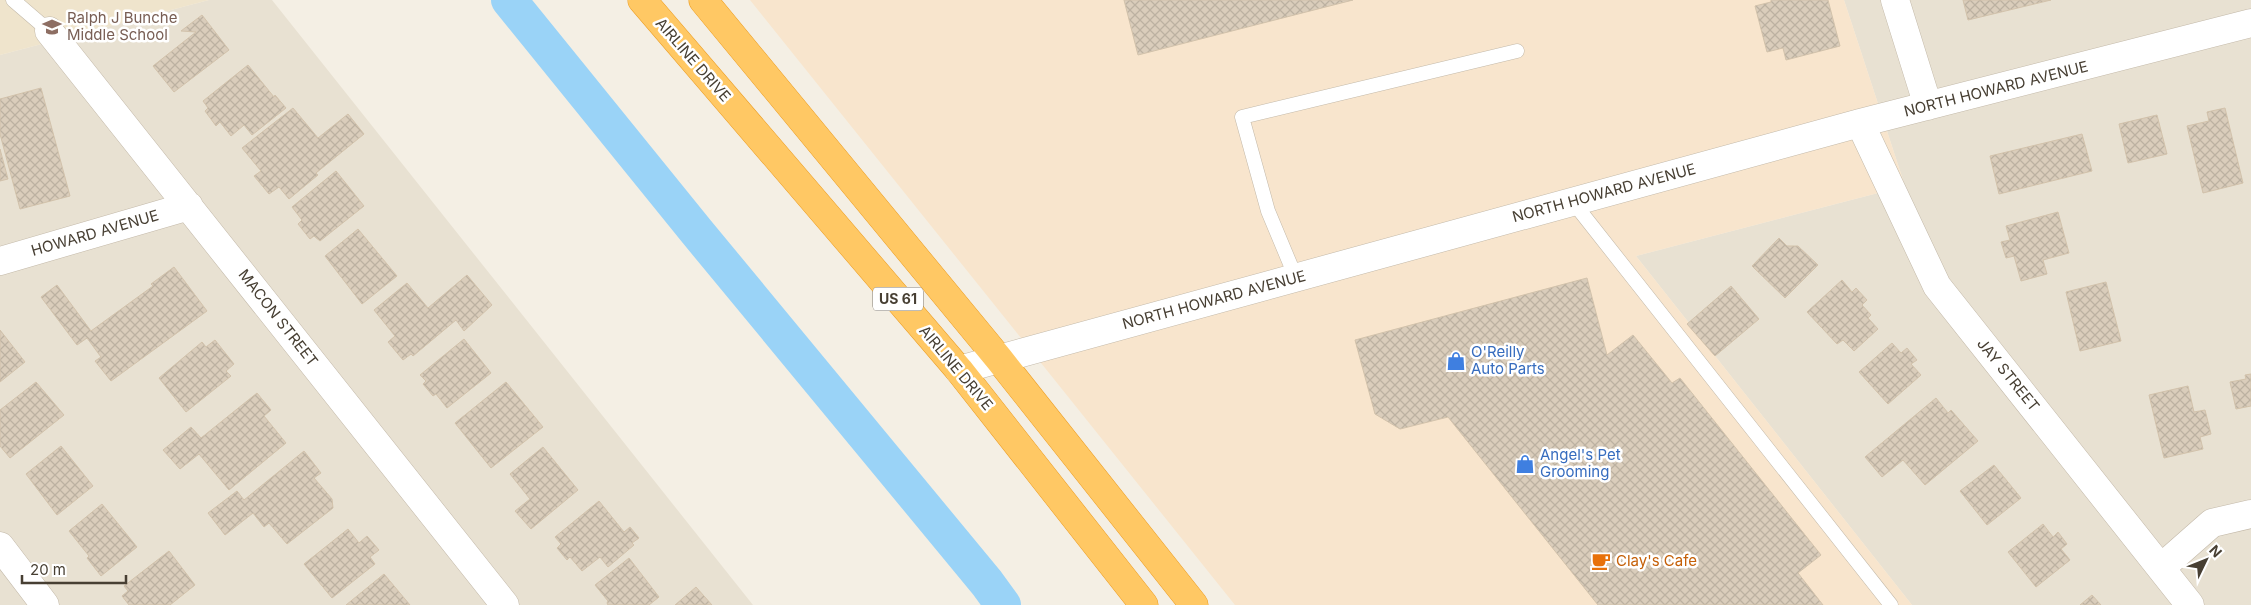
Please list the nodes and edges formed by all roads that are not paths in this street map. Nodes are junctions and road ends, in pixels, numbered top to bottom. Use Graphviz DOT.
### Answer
graph roads {
  1 [pos="13,0"];
  2 [pos="642,0"];
  3 [pos="703,0"];
  4 [pos="1895,0"];
  5 [pos="2251,23"];
  6 [pos="49,32"];
  7 [pos="1517,51"];
  8 [pos="1928,106"];
  9 [pos="1860,124"];
  10 [pos="1573,202"];
  11 [pos="189,206"];
  12 [pos="0,261"];
  13 [pos="1296,278"];
  14 [pos="1000,359"];
  15 [pos="959,370"];
  16 [pos="2251,514"];
  17 [pos="0,546"];
  18 [pos="2162,567"];
  19 [pos="45,605"];
  20 [pos="506,605"];
  21 [pos="1144,605"];
  22 [pos="1194,605"];
  23 [pos="1891,605"];
  24 [pos="2190,605"];
  1 -- 6 [label="lane"];
  2 -- 15 [label="highway, AIRLINE DRIVE / US 61"];
  3 -- 14 [label="highway, US 61"];
  4 -- 8 [label="street"];
  5 -- 8 [label="street, NORTH HOWARD AVENUE"];
  6 -- 11 [label="street, MACON STREET"];
  7 -- 13 [label="lane"];
  8 -- 9 [label="street, NORTH HOWARD AVENUE"];
  9 -- 10 [label="street, NORTH HOWARD AVENUE"];
  9 -- 18 [label="street, JAY STREET"];
  10 -- 13 [label="street, NORTH HOWARD AVENUE"];
  10 -- 23 [label="lane"];
  11 -- 12 [label="street, HOWARD AVENUE"];
  11 -- 20 [label="street, MACON STREET"];
  13 -- 14 [label="street, NORTH HOWARD AVENUE"];
  14 -- 15 [label="street, NORTH HOWARD AVENUE"];
  14 -- 22 [label="highway, US 61"];
  15 -- 21 [label="highway, AIRLINE DRIVE / US 61"];
  16 -- 18 [label="street"];
  17 -- 19 [label="street"];
  18 -- 24 [label="street, JAY STREET"];
}
